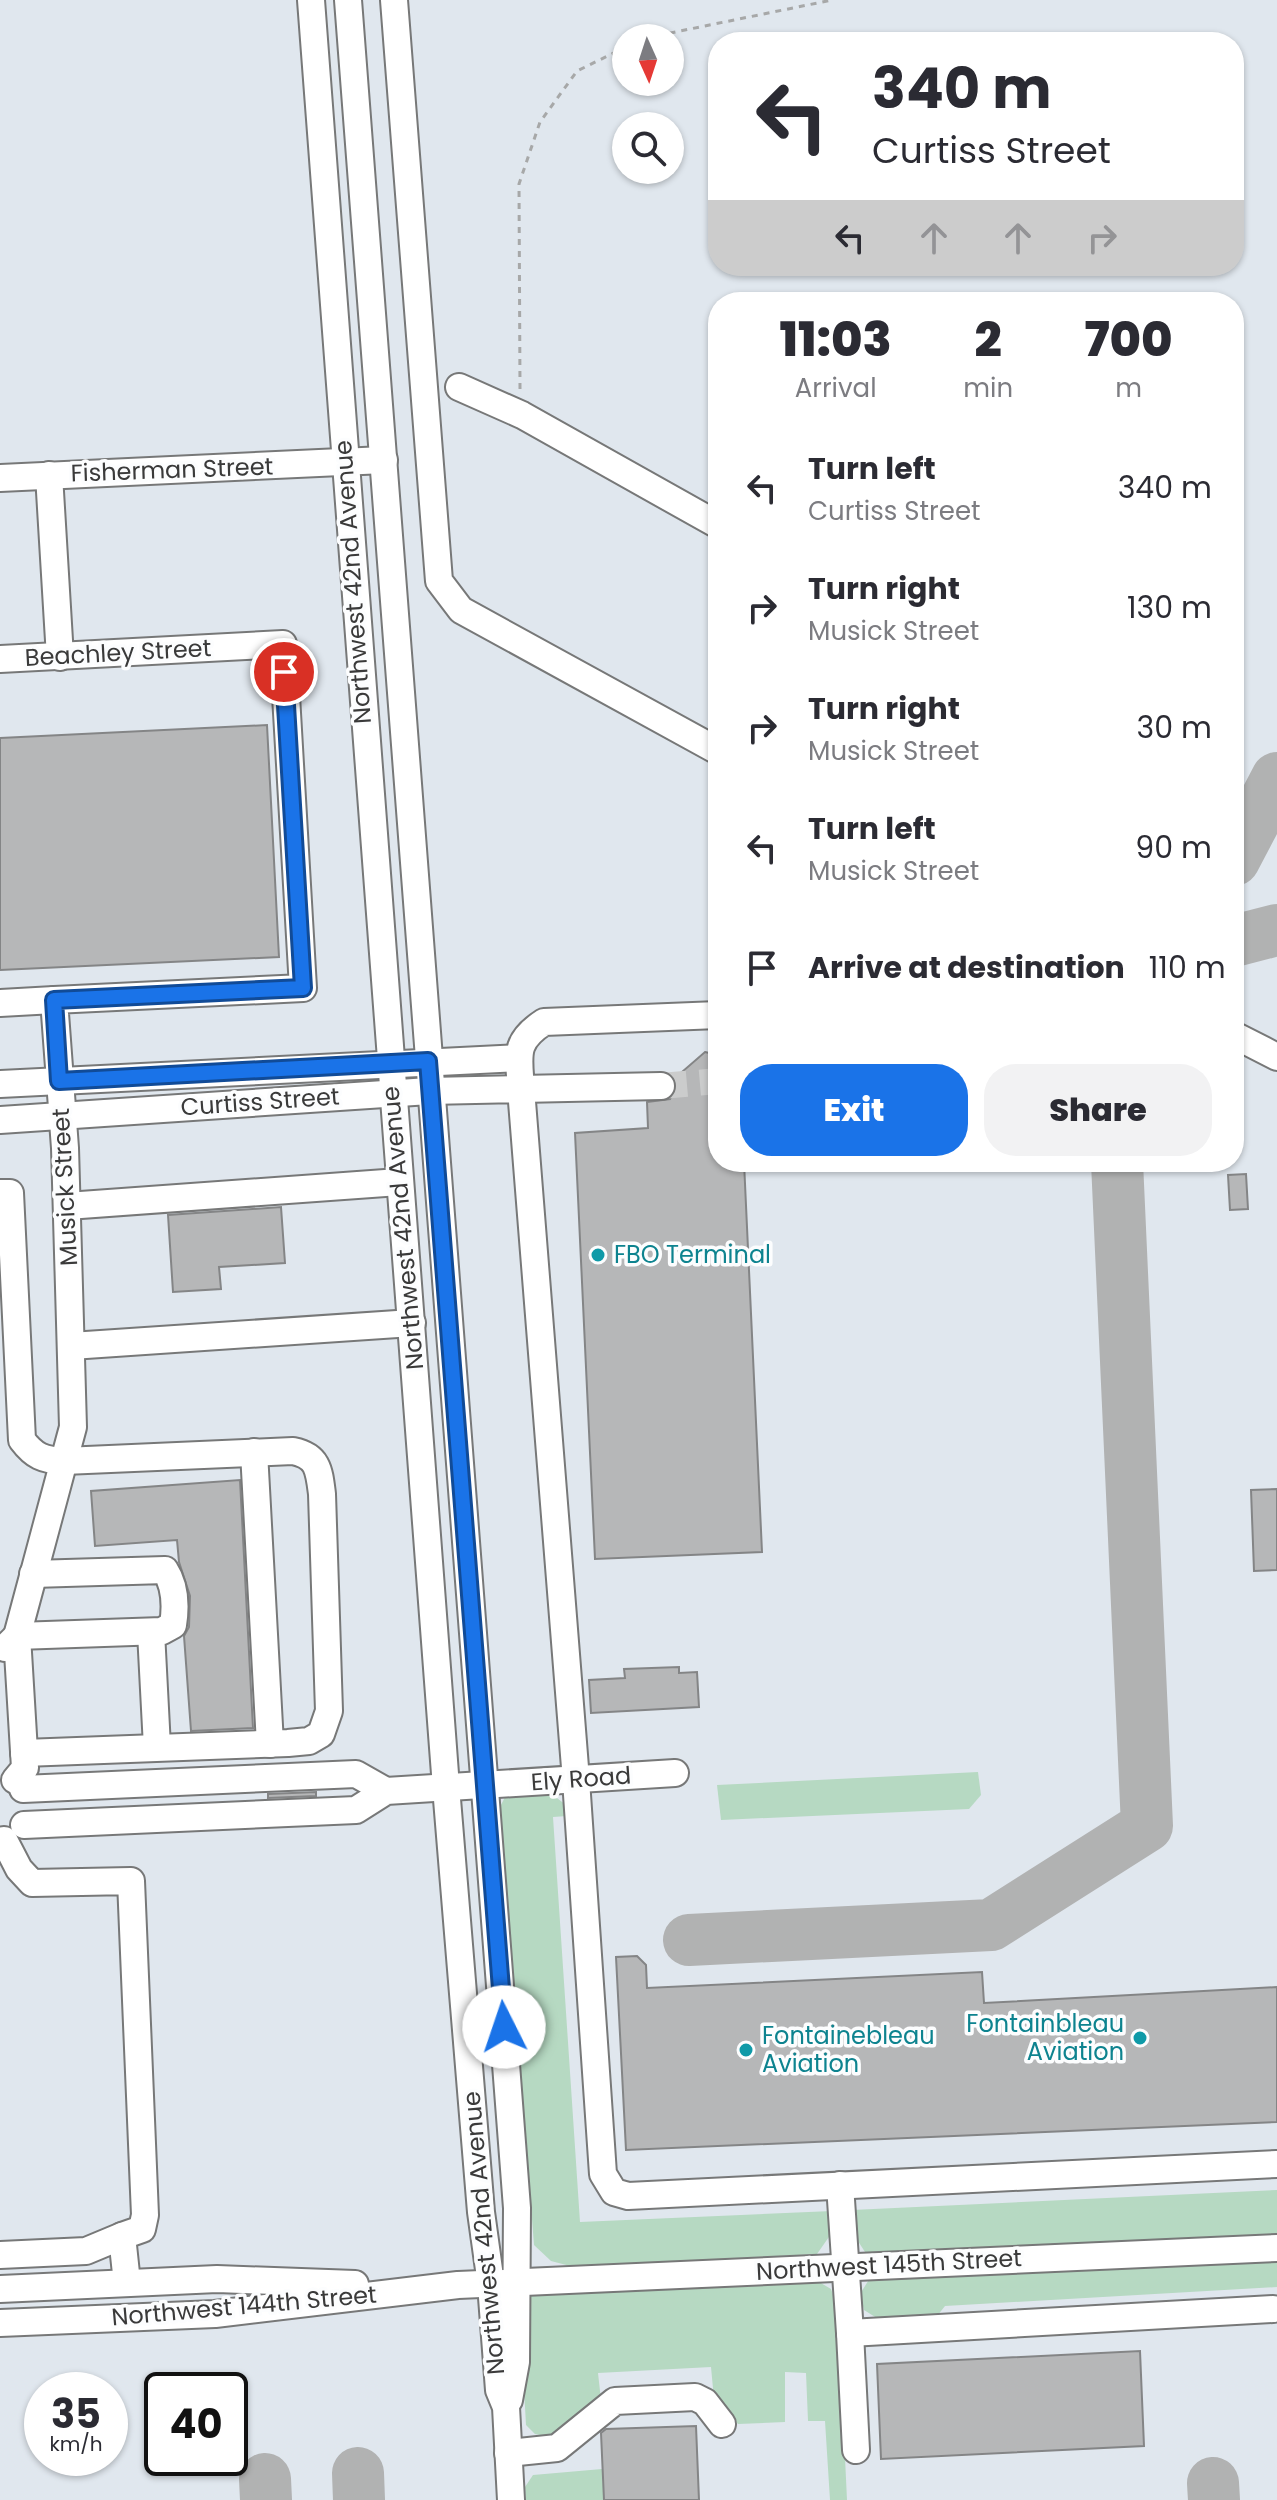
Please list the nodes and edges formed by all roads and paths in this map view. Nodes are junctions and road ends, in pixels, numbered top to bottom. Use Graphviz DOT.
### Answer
graph roads {
  1 [pos="311,0"];
  2 [pos="348,0"];
  3 [pos="394,0"];
  4 [pos="832,0"];
  5 [pos="684,30"];
  6 [pos="612,54"];
  7 [pos="459,387"];
  8 [pos="522,415"];
  9 [pos="384,460"];
  10 [pos="344,463"];
  11 [pos="49,475"];
  12 [pos="0,478"];
  13 [pos="708,519"];
  14 [pos="60,657"];
  15 [pos="0,659"];
  16 [pos="708,746"];
  17 [pos="54,1000"];
  18 [pos="0,1003"];
  19 [pos="708,1015"];
  20 [pos="1244,1040"];
  21 [pos="1277,1057"];
  22 [pos="519,1058"];
  23 [pos="428,1061"];
  24 [pos="389,1063"];
  25 [pos="59,1081"];
  26 [pos="0,1084"];
  27 [pos="661,1086"];
  28 [pos="521,1089"];
  29 [pos="429,1091"];
  30 [pos="392,1093"];
  31 [pos="63,1118"];
  32 [pos="0,1120"];
  33 [pos="399,1182"];
  34 [pos="0,1193"];
  35 [pos="67,1206"];
  36 [pos="6,1243"];
  37 [pos="412,1323"];
  38 [pos="71,1346"];
  39 [pos="254,1452"];
  40 [pos="64,1461"];
  41 [pos="33,1574"];
  42 [pos="151,1632"];
  43 [pos="8,1645"];
  44 [pos="270,1744"];
  45 [pos="157,1747"];
  46 [pos="24,1753"];
  47 [pos="675,1773"];
  48 [pos="576,1780"];
  49 [pos="13,1781"];
  50 [pos="208,1781"];
  51 [pos="486,1786"];
  52 [pos="446,1787"];
  53 [pos="386,1791"];
  54 [pos="209,1816"];
  55 [pos="9,1836"];
  56 [pos="1277,2164"];
  57 [pos="840,2185"];
  58 [pos="122,2236"];
  59 [pos="1277,2248"];
  60 [pos="0,2255"];
  61 [pos="845,2266"];
  62 [pos="127,2283"];
  63 [pos="502,2283"];
  64 [pos="439,2287"];
  65 [pos="0,2289"];
  66 [pos="1273,2309"];
  67 [pos="0,2323"];
  68 [pos="850,2333"];
  69 [pos="722,2424"];
  70 [pos="856,2450"];
  71 [pos="508,2453"];
  72 [pos="511,2500"];
  1 -- 10 [label="street, Northwest 42nd Avenue"];
  2 -- 9 [label="street, Northwest 42nd Avenue"];
  3 -- 16 [label="street"];
  4 -- 5 [label="path"];
  6 -- 8 [label="path"];
  7 -- 8 [label="street"];
  8 -- 13 [label="street"];
  9 -- 10 [label="street, Fisherman Street"];
  9 -- 23 [label="street, Northwest 42nd Avenue"];
  10 -- 11 [label="street, Fisherman Street"];
  10 -- 24 [label="street, Northwest 42nd Avenue"];
  11 -- 12 [label="street, Fisherman Street"];
  11 -- 14 [label="street"];
  14 -- 15 [label="street, Beachley Street"];
  14 -- 17 [label="street, Beachley Street"];
  17 -- 18 [label="street"];
  17 -- 25 [label="street, Musick Street"];
  19 -- 22 [label="street"];
  20 -- 21 [label="street"];
  22 -- 23 [label="street, Curtiss Street"];
  22 -- 28 [label="street"];
  23 -- 24 [label="street, Curtiss Street"];
  23 -- 29 [label="street, Northwest 42nd Avenue"];
  24 -- 25 [label="street, Curtiss Street"];
  24 -- 30 [label="street, Northwest 42nd Avenue"];
  25 -- 26 [label="street, Curtiss Street"];
  25 -- 31 [label="street, Musick Street"];
  27 -- 28 [label="street, Curtiss Street"];
  28 -- 29 [label="street, Curtiss Street"];
  28 -- 48 [label="street"];
  29 -- 30 [label="street, Curtiss Street"];
  29 -- 51 [label="street, Northwest 42nd Avenue"];
  30 -- 31 [label="street, Curtiss Street"];
  30 -- 33 [label="street, Northwest 42nd Avenue"];
  31 -- 32 [label="street, Curtiss Street"];
  31 -- 35 [label="street, Musick Street"];
  33 -- 35 [label="street"];
  33 -- 37 [label="street, Northwest 42nd Avenue"];
  34 -- 36 [label="street"];
  35 -- 38 [label="street, Musick Street"];
  36 -- 40 [label="street"];
  37 -- 38 [label="street"];
  37 -- 52 [label="street, Northwest 42nd Avenue"];
  38 -- 40 [label="street, Musick Street"];
  39 -- 40 [label="street"];
  39 -- 44 [label="street"];
  39 -- 44 [label="street"];
  40 -- 41 [label="street, Musick Street"];
  41 -- 42 [label="street"];
  41 -- 43 [label="street, Musick Street"];
  42 -- 43 [label="street"];
  42 -- 45 [label="street"];
  43 -- 46 [label="street, Musick Street"];
  44 -- 45 [label="street"];
  45 -- 46 [label="street"];
  46 -- 49 [label="street"];
  47 -- 48 [label="street, Ely Road"];
  48 -- 51 [label="street, Ely Road"];
  48 -- 57 [label="street"];
  49 -- 50 [label="street"];
  49 -- 55 [label="street"];
  50 -- 53 [label="street"];
  50 -- 54 [label="street"];
  51 -- 52 [label="street, Ely Road"];
  51 -- 63 [label="street, Northwest 42nd Avenue"];
  52 -- 53 [label="street, Ely Road"];
  52 -- 63 [label="street, Northwest 42nd Avenue"];
  53 -- 54 [label="street"];
  54 -- 55 [label="street"];
  55 -- 58 [label="street"];
  56 -- 57 [label="street"];
  57 -- 61 [label="street"];
  58 -- 60 [label="street"];
  58 -- 62 [label="street"];
  59 -- 61 [label="street, Northwest 145th Street"];
  61 -- 63 [label="street, Northwest 145th Street"];
  61 -- 68 [label="street"];
  62 -- 64 [label="street, Northwest 144th Street"];
  62 -- 65 [label="street, Northwest 144th Street"];
  63 -- 64 [label="street, Northwest 144th Street"];
  63 -- 71 [label="street, Northwest 42nd Avenue"];
  64 -- 67 [label="street, Northwest 144th Street"];
  66 -- 68 [label="street"];
  68 -- 70 [label="street"];
  69 -- 71 [label="street"];
  71 -- 72 [label="street, Northwest 42nd Avenue"];
}
